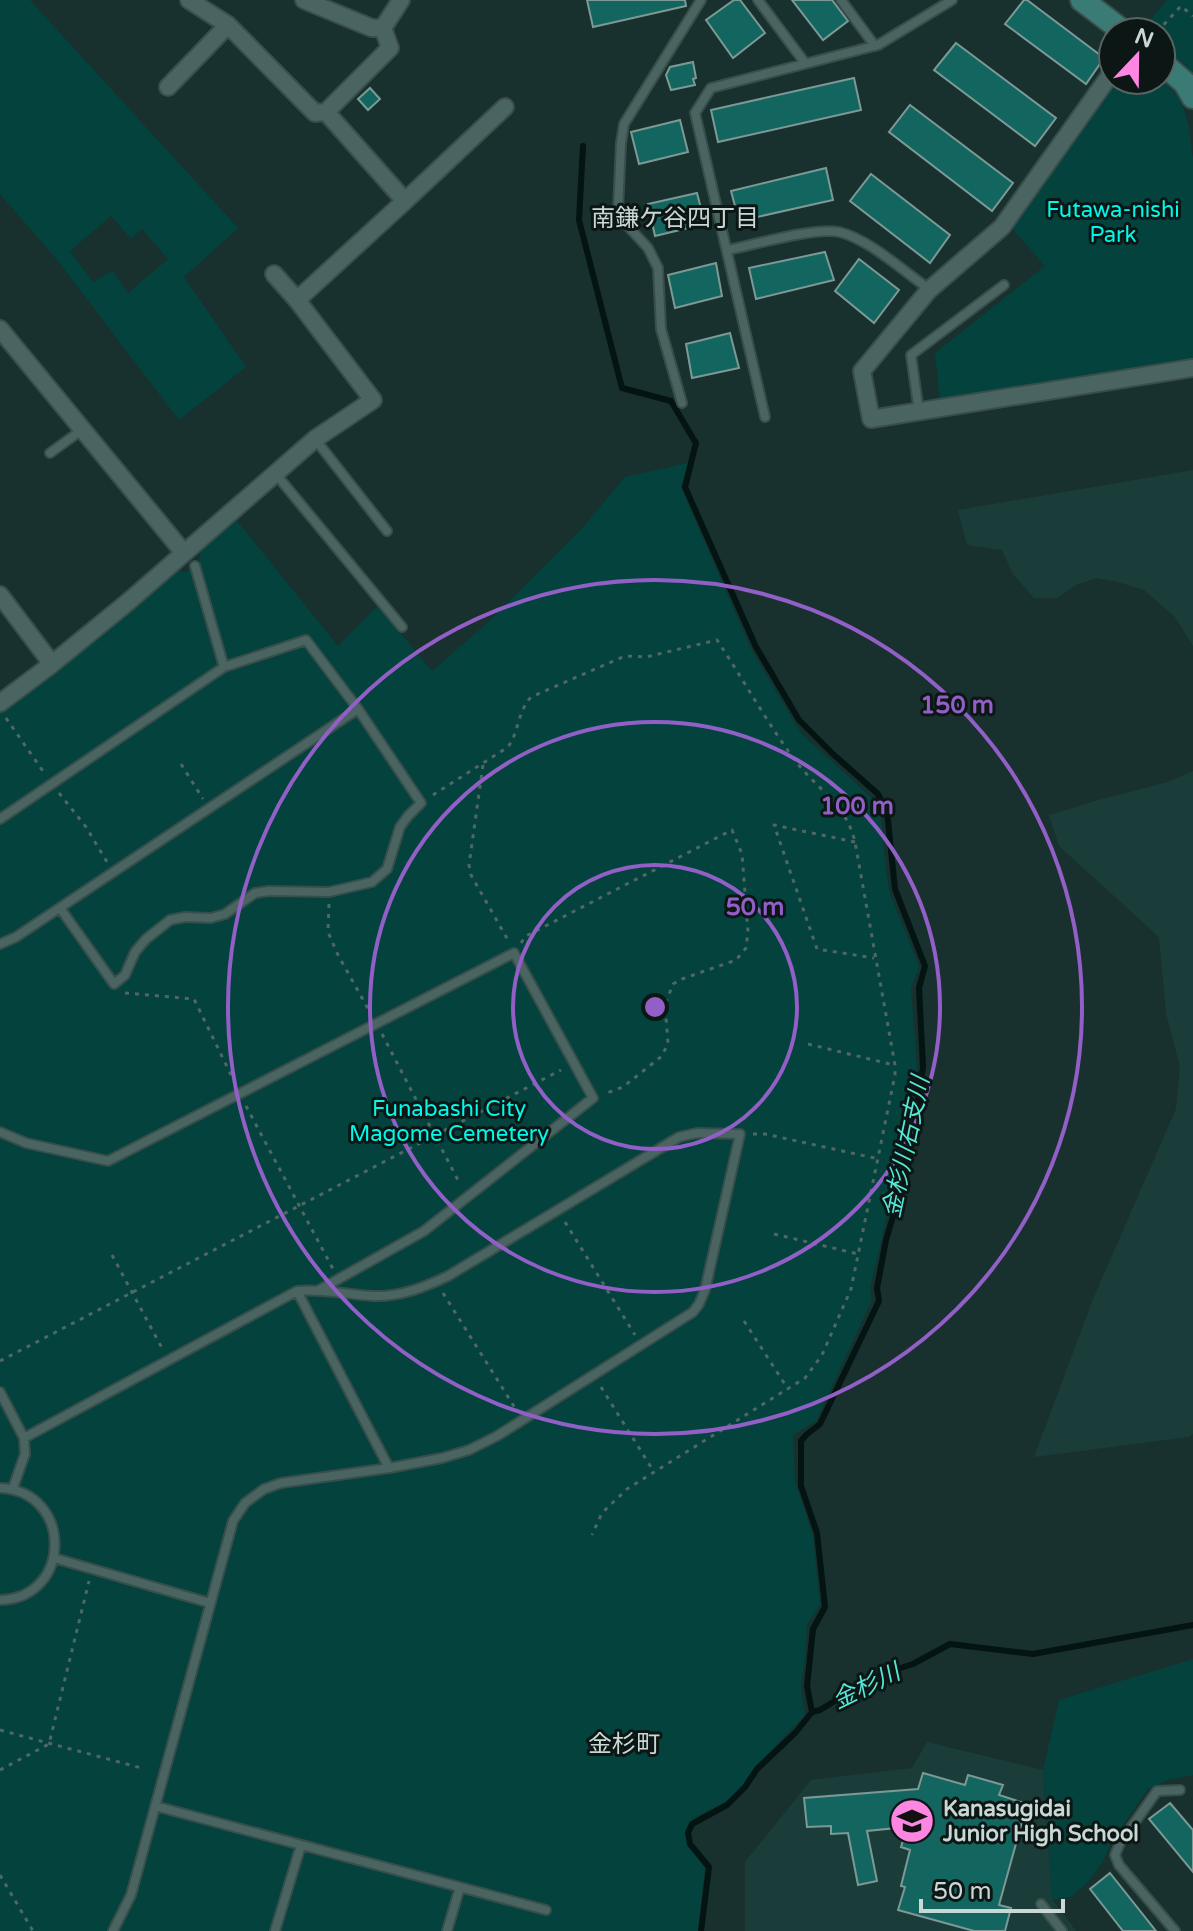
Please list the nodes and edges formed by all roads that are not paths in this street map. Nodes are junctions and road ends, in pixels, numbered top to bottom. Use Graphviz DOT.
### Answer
graph roads {
  1 [pos="189,0"];
  2 [pos="304,0"];
  3 [pos="401,0"];
  4 [pos="701,0"];
  5 [pos="758,0"];
  6 [pos="841,0"];
  7 [pos="1082,0"];
  8 [pos="946,1"];
  9 [pos="1103,16"];
  10 [pos="228,25"];
  11 [pos="383,28"];
  12 [pos="875,46"];
  13 [pos="805,63"];
  14 [pos="1177,76"];
  15 [pos="168,87"];
  16 [pos="1097,93"];
  17 [pos="1193,97"];
  18 [pos="505,107"];
  19 [pos="326,112"];
  20 [pos="405,201"];
  21 [pos="727,250"];
  22 [pos="274,274"];
  23 [pos="1004,285"];
  24 [pos="929,290"];
  25 [pos="297,300"];
  26 [pos="0,329"];
  27 [pos="1193,368"];
  28 [pos="682,403"];
  29 [pos="919,412"];
  30 [pos="765,417"];
  31 [pos="83,429"];
  32 [pos="315,439"];
  33 [pos="50,453"];
  34 [pos="275,473"];
  35 [pos="387,531"];
  36 [pos="184,553"];
  37 [pos="195,566"];
  38 [pos="0,595"];
  39 [pos="402,627"];
  40 [pos="52,664"];
  41 [pos="224,667"];
  42 [pos="358,709"];
  43 [pos="3,710"];
  44 [pos="0,819"];
  45 [pos="60,908"];
  46 [pos="0,944"];
  47 [pos="0,1132"];
  48 [pos="319,1290"];
  49 [pos="297,1291"];
  50 [pos="0,1392"];
  51 [pos="24,1438"];
  52 [pos="389,1468"];
  53 [pos="0,1488"];
  54 [pos="13,1488"];
  55 [pos="54,1558"];
  56 [pos="0,1600"];
  57 [pos="210,1603"];
  58 [pos="1180,1790"];
  59 [pos="155,1806"];
  60 [pos="301,1845"];
  61 [pos="460,1887"];
  62 [pos="1041,1904"];
  63 [pos="546,1910"];
  64 [pos="113,1931"];
  65 [pos="275,1931"];
  66 [pos="447,1931"];
  67 [pos="1062,1931"];
  68 [pos="1175,1931"];
  1 -- 10 [label="street"];
  2 -- 11 [label="street"];
  3 -- 11 [label="street"];
  4 -- 28 [label="lane"];
  5 -- 13 [label="lane"];
  6 -- 12 [label="lane"];
  7 -- 9 [label="street"];
  8 -- 12 [label="lane"];
  10 -- 15 [label="street"];
  10 -- 19 [label="street"];
  11 -- 19 [label="street"];
  12 -- 13 [label="lane"];
  13 -- 21 [label="lane"];
  14 -- 17 [label="street"];
  16 -- 24 [label="street"];
  18 -- 20 [label="street"];
  19 -- 20 [label="street"];
  20 -- 25 [label="street"];
  21 -- 24 [label="lane"];
  21 -- 30 [label="lane"];
  22 -- 25 [label="street"];
  23 -- 29 [label="lane"];
  24 -- 29 [label="street"];
  25 -- 32 [label="street"];
  26 -- 31 [label="street"];
  27 -- 29 [label="street"];
  31 -- 33 [label="lane"];
  31 -- 36 [label="street"];
  32 -- 34 [label="street"];
  32 -- 35 [label="lane"];
  34 -- 36 [label="street"];
  34 -- 39 [label="lane"];
  36 -- 40 [label="street"];
  37 -- 41 [label="lane"];
  38 -- 40 [label="street"];
  40 -- 43 [label="street"];
  41 -- 42 [label="lane"];
  41 -- 44 [label="lane"];
  42 -- 45 [label="lane"];
  42 -- 45 [label="lane"];
  45 -- 46 [label="lane"];
  47 -- 48 [label="lane"];
  48 -- 49 [label="lane"];
  48 -- 52 [label="lane"];
  49 -- 51 [label="lane"];
  49 -- 52 [label="lane"];
  50 -- 51 [label="lane"];
  51 -- 54 [label="lane"];
  52 -- 57 [label="lane"];
  53 -- 54 [label="lane"];
  54 -- 55 [label="lane"];
  55 -- 56 [label="lane"];
  55 -- 57 [label="lane"];
  57 -- 59 [label="lane"];
  58 -- 68 [label="lane"];
  59 -- 60 [label="lane"];
  59 -- 64 [label="lane"];
  60 -- 61 [label="lane"];
  60 -- 65 [label="lane"];
  61 -- 63 [label="lane"];
  61 -- 66 [label="lane"];
  62 -- 67 [label="lane"];
}
